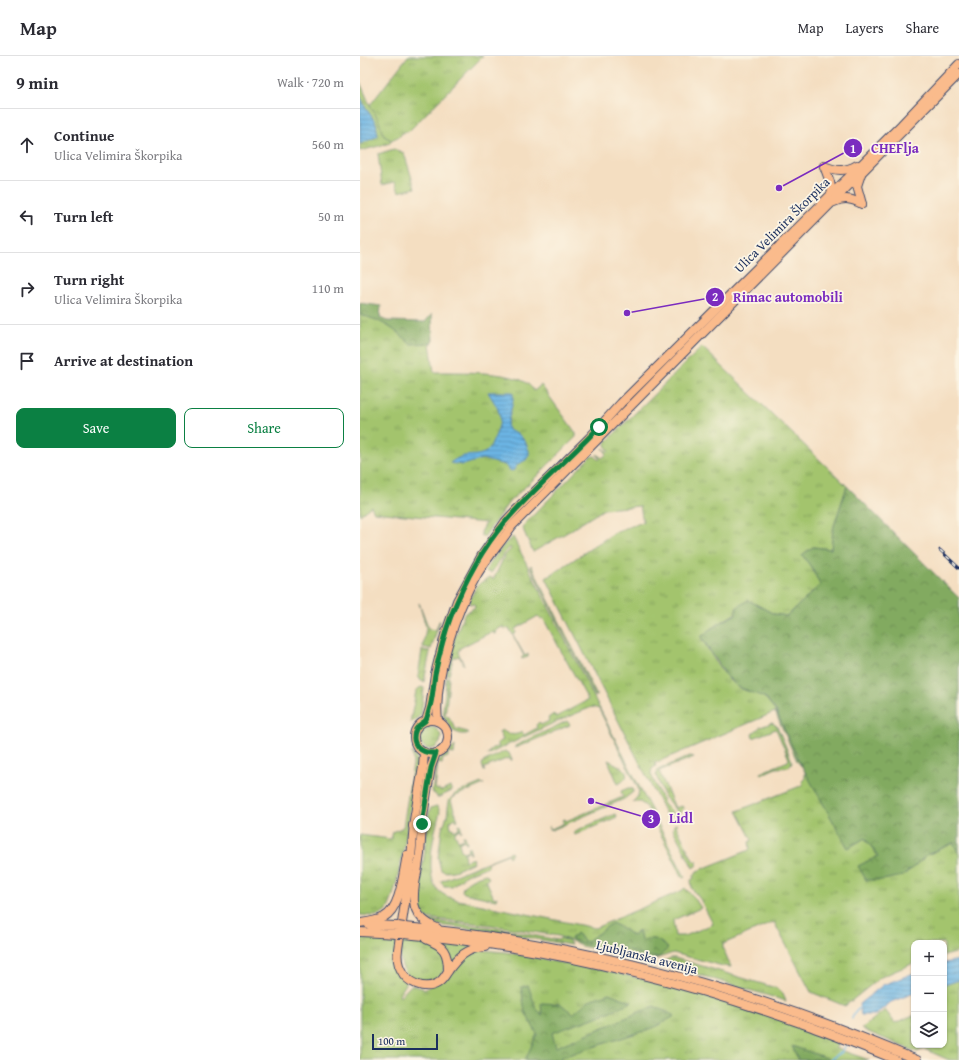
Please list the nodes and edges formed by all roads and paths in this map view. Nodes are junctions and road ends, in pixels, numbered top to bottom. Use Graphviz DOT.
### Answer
graph roads {
  1 [pos="959,64"];
  2 [pos="959,74"];
  3 [pos="864,162"];
  4 [pos="862,172"];
  5 [pos="832,193"];
  6 [pos="831,203"];
  7 [pos="426,721"];
  8 [pos="438,721"];
  9 [pos="424,752"];
  10 [pos="436,753"];
  11 [pos="418,823"];
  12 [pos="360,924"];
  13 [pos="400,930"];
  14 [pos="443,931"];
  15 [pos="360,932"];
  16 [pos="415,936"];
  17 [pos="508,947"];
  18 [pos="448,971"];
  19 [pos="840,1033"];
  20 [pos="852,1038"];
  21 [pos="896,1060"];
  22 [pos="917,1060"];
  1 -- 3 [label="main road, Ulica Velimira Škorpika"];
  2 -- 4 [label="main road, Ulica Velimira Škorpika"];
  3 -- 5 [label="main road, Ulica Velimira Škorpika"];
  3 -- 5 [label="main road"];
  4 -- 6 [label="main road, Ulica Velimira Škorpika"];
  4 -- 6 [label="main road"];
  5 -- 7 [label="main road, Ulica Velimira Škorpika"];
  6 -- 8 [label="main road, Ulica Velimira Škorpika"];
  7 -- 8 [label="main road"];
  7 -- 9 [label="main road"];
  8 -- 10 [label="main road"];
  9 -- 10 [label="main road"];
  9 -- 11 [label="main road"];
  10 -- 11 [label="main road"];
  11 -- 12 [label="main road"];
  11 -- 14 [label="main road"];
  11 -- 18 [label="main road"];
  12 -- 13 [label="main road, Ljubljanska avenija"];
  13 -- 14 [label="main road, Ljubljanska avenija"];
  13 -- 15 [label="main road, Ljubljanska avenija"];
  13 -- 16 [label="main road, Ljubljanska avenija"];
  14 -- 19 [label="main road, Ljubljanska avenija"];
  16 -- 17 [label="main road, Ljubljanska avenija"];
  16 -- 18 [label="main road"];
  17 -- 18 [label="main road"];
  17 -- 19 [label="main road, Ljubljanska avenija"];
  19 -- 20 [label="main road, Ljubljanska avenija"];
  20 -- 21 [label="main road, Ljubljanska avenija"];
  20 -- 22 [label="main road, Ljubljanska avenija"];
}
